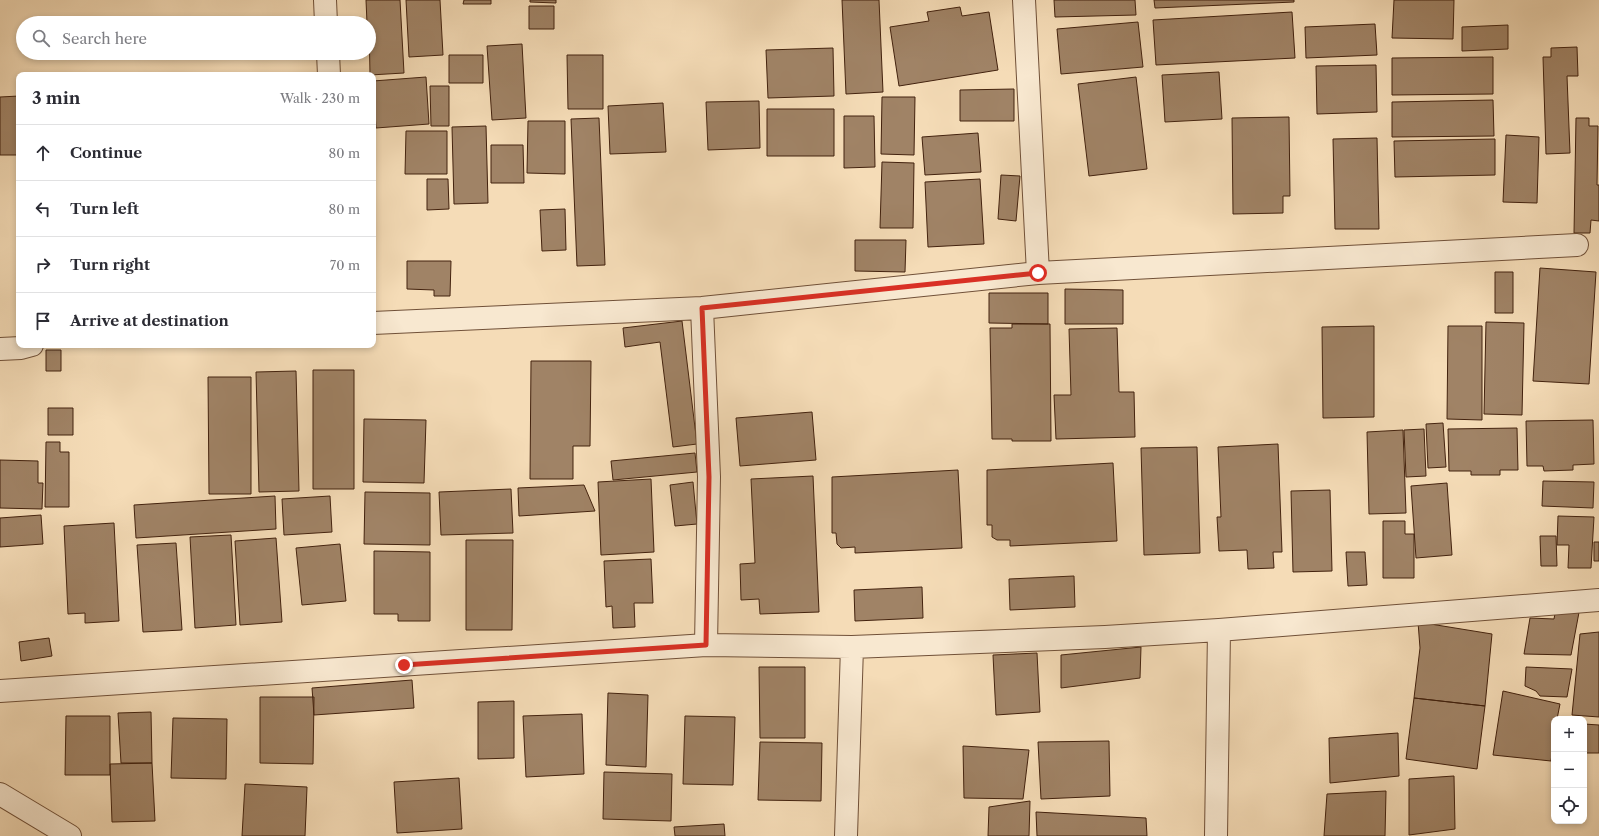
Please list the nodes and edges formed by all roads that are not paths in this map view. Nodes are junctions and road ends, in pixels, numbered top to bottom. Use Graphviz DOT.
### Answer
graph roads {
  1 [pos="325,0"];
  2 [pos="1024,0"];
  3 [pos="326,16"];
  4 [pos="328,60"];
  5 [pos="329,72"];
  6 [pos="1577,245"];
  7 [pos="1038,273"];
  8 [pos="702,308"];
  9 [pos="376,323"];
  10 [pos="22,348"];
  11 [pos="0,349"];
  12 [pos="1599,600"];
  13 [pos="1219,630"];
  14 [pos="706,645"];
  15 [pos="852,647"];
  16 [pos="0,691"];
  17 [pos="0,794"];
  18 [pos="70,836"];
  19 [pos="846,836"];
  20 [pos="1216,836"];
  1 -- 3 [label="street"];
  2 -- 7 [label="street"];
  4 -- 5 [label="street"];
  6 -- 7 [label="street"];
  7 -- 8 [label="street"];
  8 -- 9 [label="street"];
  8 -- 14 [label="street"];
  10 -- 11 [label="street"];
  12 -- 13 [label="street"];
  13 -- 15 [label="street"];
  13 -- 20 [label="street"];
  14 -- 15 [label="street"];
  14 -- 16 [label="street"];
  15 -- 19 [label="street"];
  17 -- 18 [label="street"];
}
